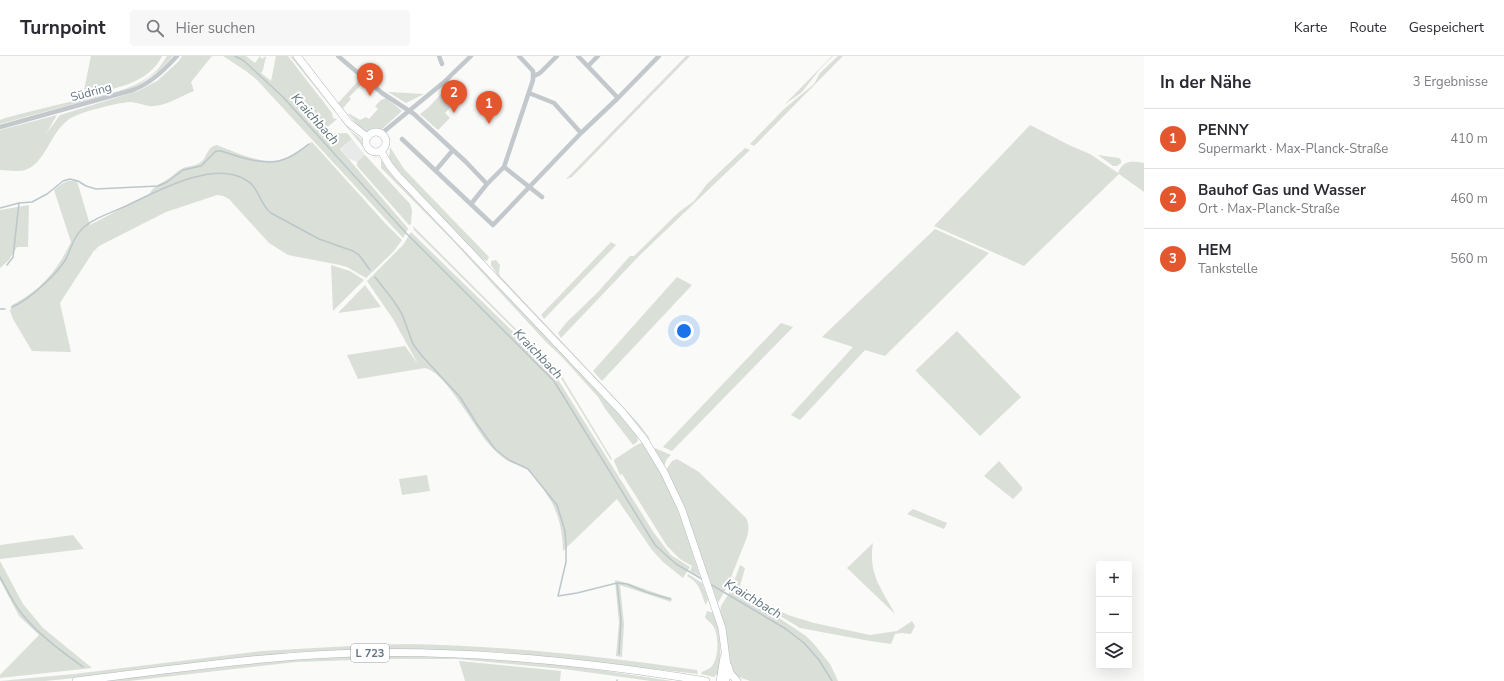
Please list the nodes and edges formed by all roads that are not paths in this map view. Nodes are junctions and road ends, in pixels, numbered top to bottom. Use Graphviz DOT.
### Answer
graph roads {
  1 [pos="177,56"];
  2 [pos="297,56"];
  3 [pos="340,56"];
  4 [pos="439,56"];
  5 [pos="471,56"];
  6 [pos="519,56"];
  7 [pos="557,56"];
  8 [pos="578,56"];
  9 [pos="598,56"];
  10 [pos="659,56"];
  11 [pos="442,64"];
  12 [pos="588,66"];
  13 [pos="534,76"];
  14 [pos="529,93"];
  15 [pos="618,98"];
  16 [pos="409,111"];
  17 [pos="0,127"];
  18 [pos="382,133"];
  19 [pos="581,133"];
  20 [pos="367,137"];
  21 [pos="402,139"];
  22 [pos="453,150"];
  23 [pos="381,151"];
  24 [pos="504,167"];
  25 [pos="436,170"];
  26 [pos="487,184"];
  27 [pos="529,187"];
  28 [pos="542,198"];
  29 [pos="471,204"];
  30 [pos="725,647"];
  31 [pos="727,666"];
  32 [pos="76,681"];
  33 [pos="706,681"];
  34 [pos="720,681"];
  35 [pos="724,681"];
  36 [pos="737,681"];
  1 -- 17 [label="street, Südring"];
  2 -- 20 [label="main road"];
  3 -- 16 [label="street"];
  4 -- 11 [label="street"];
  5 -- 16 [label="street"];
  6 -- 13 [label="street"];
  7 -- 13 [label="street"];
  8 -- 12 [label="street"];
  9 -- 12 [label="street"];
  10 -- 15 [label="street"];
  12 -- 15 [label="street"];
  13 -- 14 [label="street"];
  14 -- 19 [label="street"];
  14 -- 24 [label="street"];
  15 -- 19 [label="street"];
  16 -- 18 [label="street"];
  16 -- 22 [label="street"];
  18 -- 20 [label="main road"];
  18 -- 23 [label="main road"];
  19 -- 27 [label="street"];
  20 -- 23 [label="main road"];
  21 -- 25 [label="street"];
  22 -- 25 [label="street"];
  22 -- 26 [label="street"];
  23 -- 30 [label="main road"];
  24 -- 26 [label="street"];
  24 -- 27 [label="street"];
  25 -- 29 [label="street"];
  26 -- 29 [label="street"];
  27 -- 28 [label="street"];
  27 -- 29 [label="street"];
  30 -- 31 [label="main road"];
  30 -- 34 [label="main road"];
  31 -- 35 [label="main road"];
  31 -- 36 [label="main road"];
  32 -- 33 [label="main road, L 723"];
}
